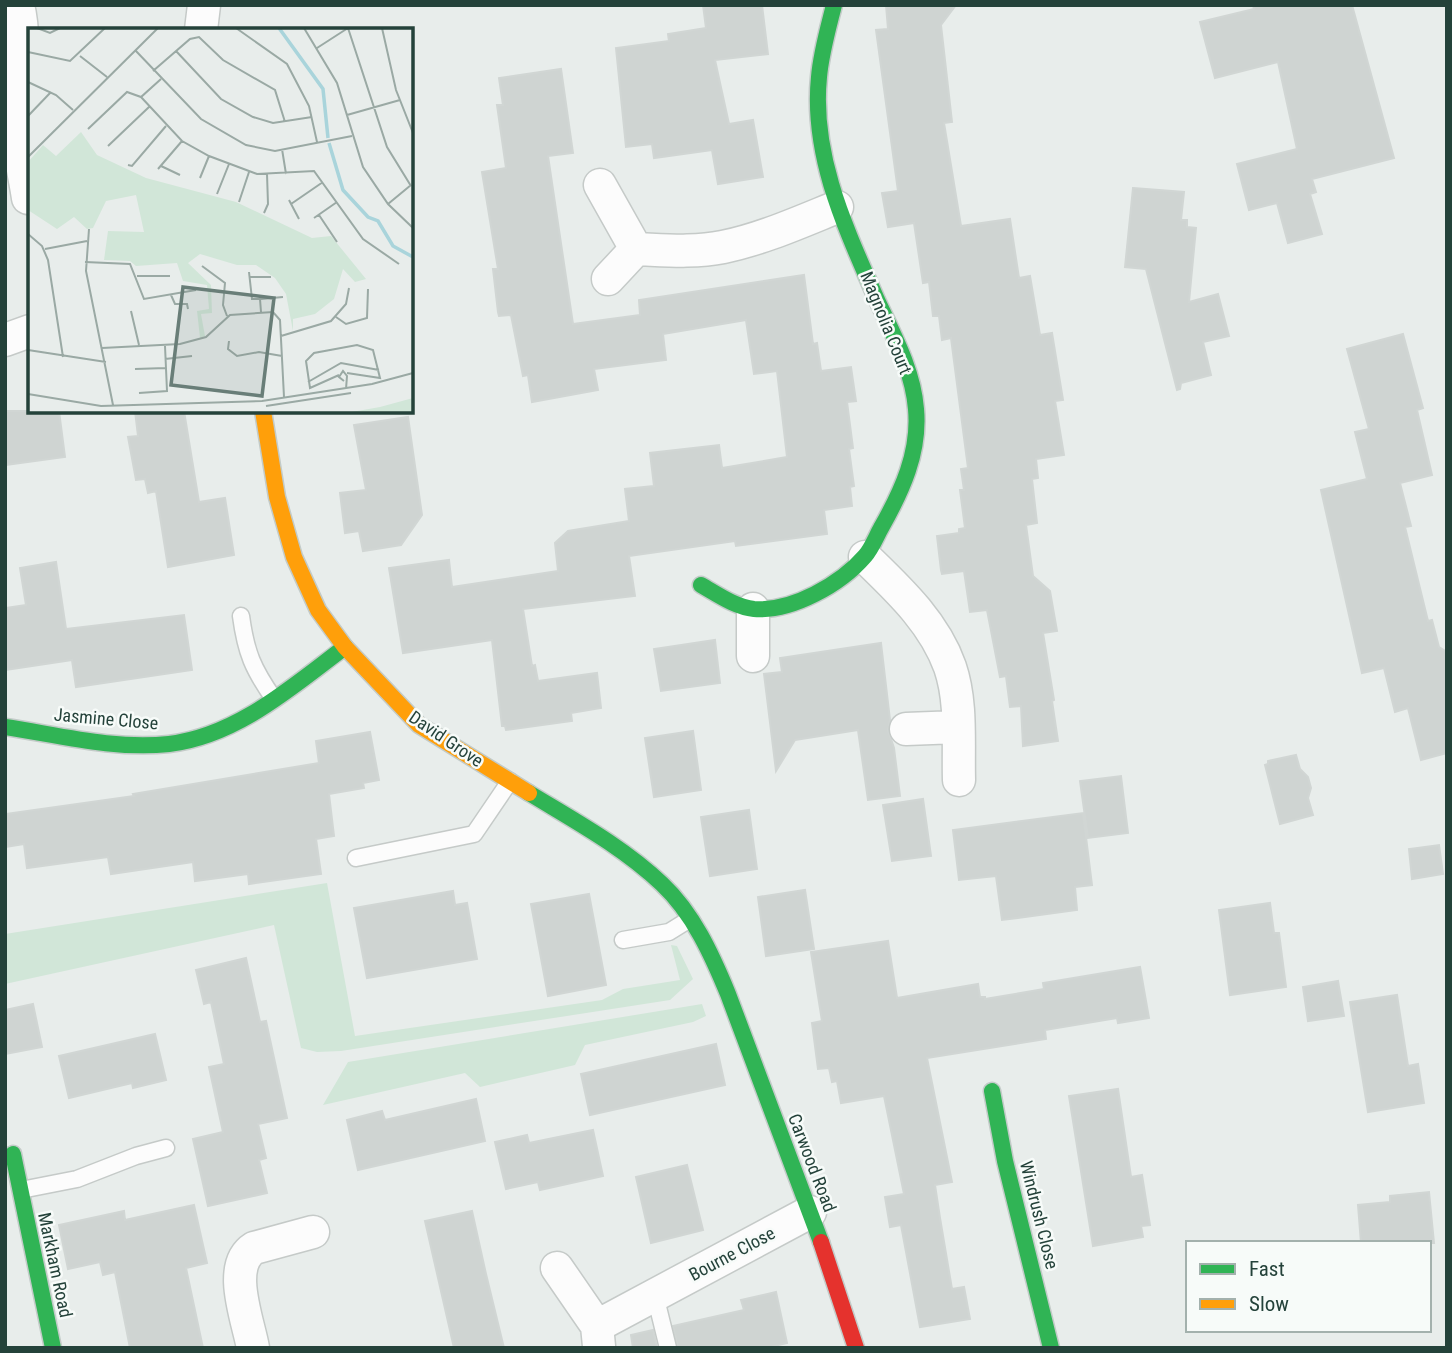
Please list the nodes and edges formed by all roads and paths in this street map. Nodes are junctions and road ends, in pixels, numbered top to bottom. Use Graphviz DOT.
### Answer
graph roads {
  1 [pos="18,5"];
  2 [pos="204,5"];
  3 [pos="834,5"];
  4 [pos="201,28"];
  5 [pos="600,185"];
  6 [pos="28,197"];
  7 [pos="837,208"];
  8 [pos="636,249"];
  9 [pos="608,279"];
  10 [pos="28,332"];
  11 [pos="5,340"];
  12 [pos="263,413"];
  13 [pos="864,557"];
  14 [pos="701,585"];
  15 [pos="753,609"];
  16 [pos="241,616"];
  17 [pos="345,647"];
  18 [pos="754,656"];
  19 [pos="274,699"];
  20 [pos="5,727"];
  21 [pos="958,727"];
  22 [pos="906,729"];
  23 [pos="959,780"];
  24 [pos="510,781"];
  25 [pos="356,858"];
  26 [pos="690,919"];
  27 [pos="623,940"];
  28 [pos="728,994"];
  29 [pos="992,1091"];
  30 [pos="166,1148"];
  31 [pos="13,1154"];
  32 [pos="20,1190"];
  33 [pos="810,1212"];
  34 [pos="313,1232"];
  35 [pos="557,1268"];
  36 [pos="655,1295"];
  37 [pos="598,1337"];
  38 [pos="53,1348"];
  39 [pos="253,1348"];
  40 [pos="668,1348"];
  41 [pos="856,1348"];
  42 [pos="1051,1348"];
  1 -- 6 [label="street"];
  2 -- 4 [label="street"];
  3 -- 7 [label="street, Magnolia Court"];
  5 -- 8 [label="street"];
  7 -- 8 [label="street"];
  7 -- 13 [label="street, Magnolia Court"];
  8 -- 9 [label="street"];
  10 -- 11 [label="street"];
  12 -- 17 [label="street, David Grove"];
  13 -- 15 [label="street, Magnolia Court"];
  13 -- 21 [label="street"];
  14 -- 15 [label="street"];
  15 -- 18 [label="street"];
  16 -- 19 [label="lane"];
  17 -- 19 [label="street, Jasmine Close"];
  17 -- 24 [label="street, David Grove"];
  19 -- 20 [label="street, Jasmine Close"];
  21 -- 22 [label="street"];
  21 -- 23 [label="street"];
  24 -- 25 [label="lane"];
  24 -- 26 [label="street, David Grove"];
  26 -- 27 [label="lane"];
  26 -- 28 [label="street, David Grove"];
  28 -- 33 [label="street, Carwood Road"];
  29 -- 42 [label="street, Windrush Close"];
  30 -- 32 [label="lane"];
  31 -- 32 [label="street, Markham Road"];
  32 -- 38 [label="street, Markham Road"];
  33 -- 36 [label="street, Bourne Close"];
  33 -- 41 [label="street, Carwood Road"];
  34 -- 39 [label="street"];
  35 -- 37 [label="street, Bourne Close"];
  36 -- 37 [label="street, Bourne Close"];
  36 -- 40 [label="lane"];
}
